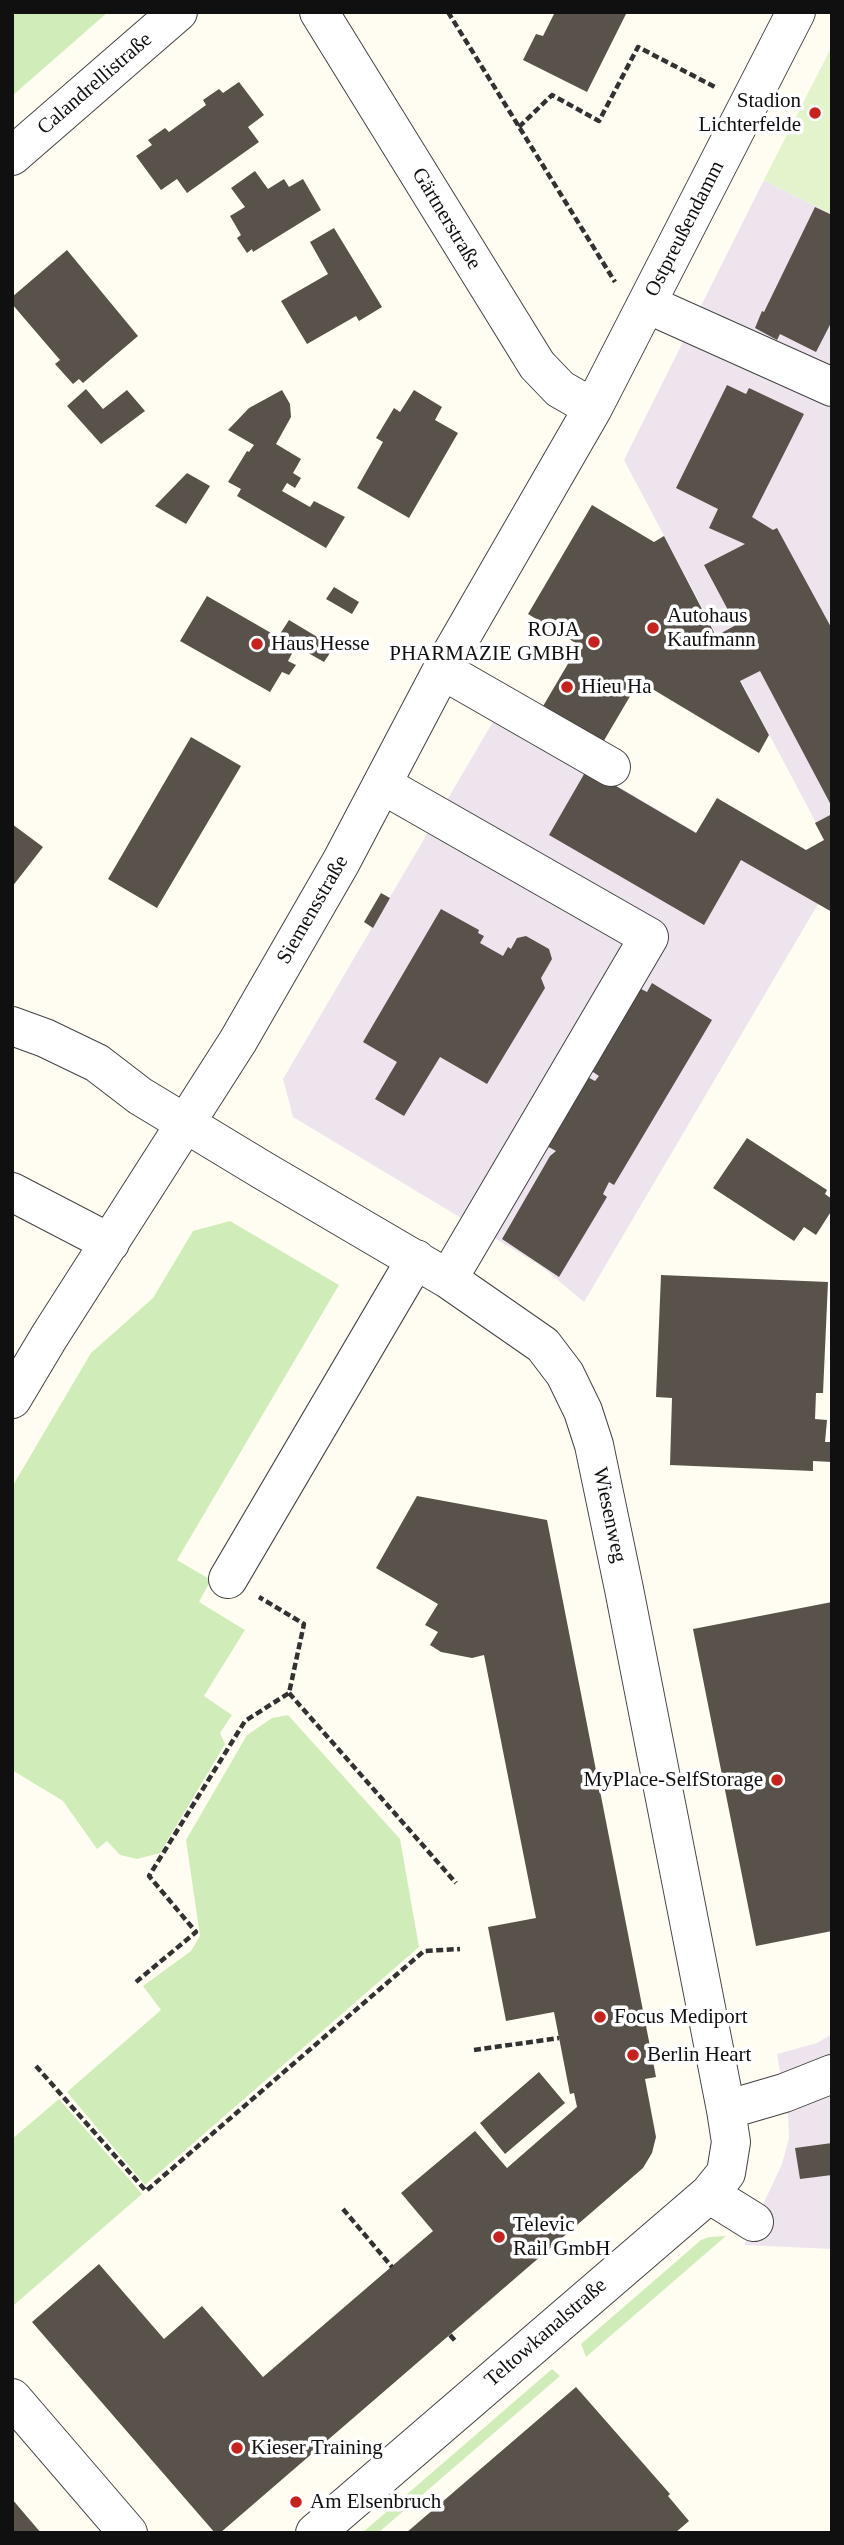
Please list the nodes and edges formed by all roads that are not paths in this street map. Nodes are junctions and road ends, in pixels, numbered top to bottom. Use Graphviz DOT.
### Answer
graph roads {
  1 [pos="178,12"];
  2 [pos="319,12"];
  3 [pos="796,12"];
  4 [pos="12,156"];
  5 [pos="647,304"];
  6 [pos="832,387"];
  7 [pos="593,408"];
  8 [pos="442,670"];
  9 [pos="611,767"];
  10 [pos="383,785"];
  11 [pos="12,1026"];
  12 [pos="186,1123"];
  13 [pos="12,1192"];
  14 [pos="110,1243"];
  15 [pos="432,1269"];
  16 [pos="12,1399"];
  17 [pos="228,1579"];
  18 [pos="832,2074"];
  19 [pos="726,2110"];
  20 [pos="709,2194"];
  21 [pos="754,2222"];
  22 [pos="12,2398"];
  23 [pos="128,2533"];
  24 [pos="315,2533"];
  1 -- 4 [label="street, Calandrellistraße"];
  2 -- 7 [label="street, Gärtnerstraße"];
  3 -- 5 [label="street, Ostpreußendamm"];
  5 -- 6 [label="street"];
  5 -- 7 [label="street, Ostpreußendamm"];
  7 -- 8 [label="street, Siemensstraße"];
  8 -- 9 [label="street"];
  8 -- 10 [label="street, Siemensstraße"];
  10 -- 12 [label="street, Siemensstraße"];
  10 -- 15 [label="street"];
  11 -- 12 [label="street, Wiesenweg"];
  12 -- 14 [label="street, Siemensstraße"];
  12 -- 15 [label="street, Wiesenweg"];
  13 -- 14 [label="street"];
  14 -- 16 [label="street, Siemensstraße"];
  15 -- 17 [label="street"];
  15 -- 19 [label="street, Wiesenweg"];
  18 -- 19 [label="street"];
  19 -- 20 [label="street, Teltowkanalstraße"];
  20 -- 21 [label="street"];
  20 -- 24 [label="street, Teltowkanalstraße"];
  22 -- 23 [label="street"];
}
